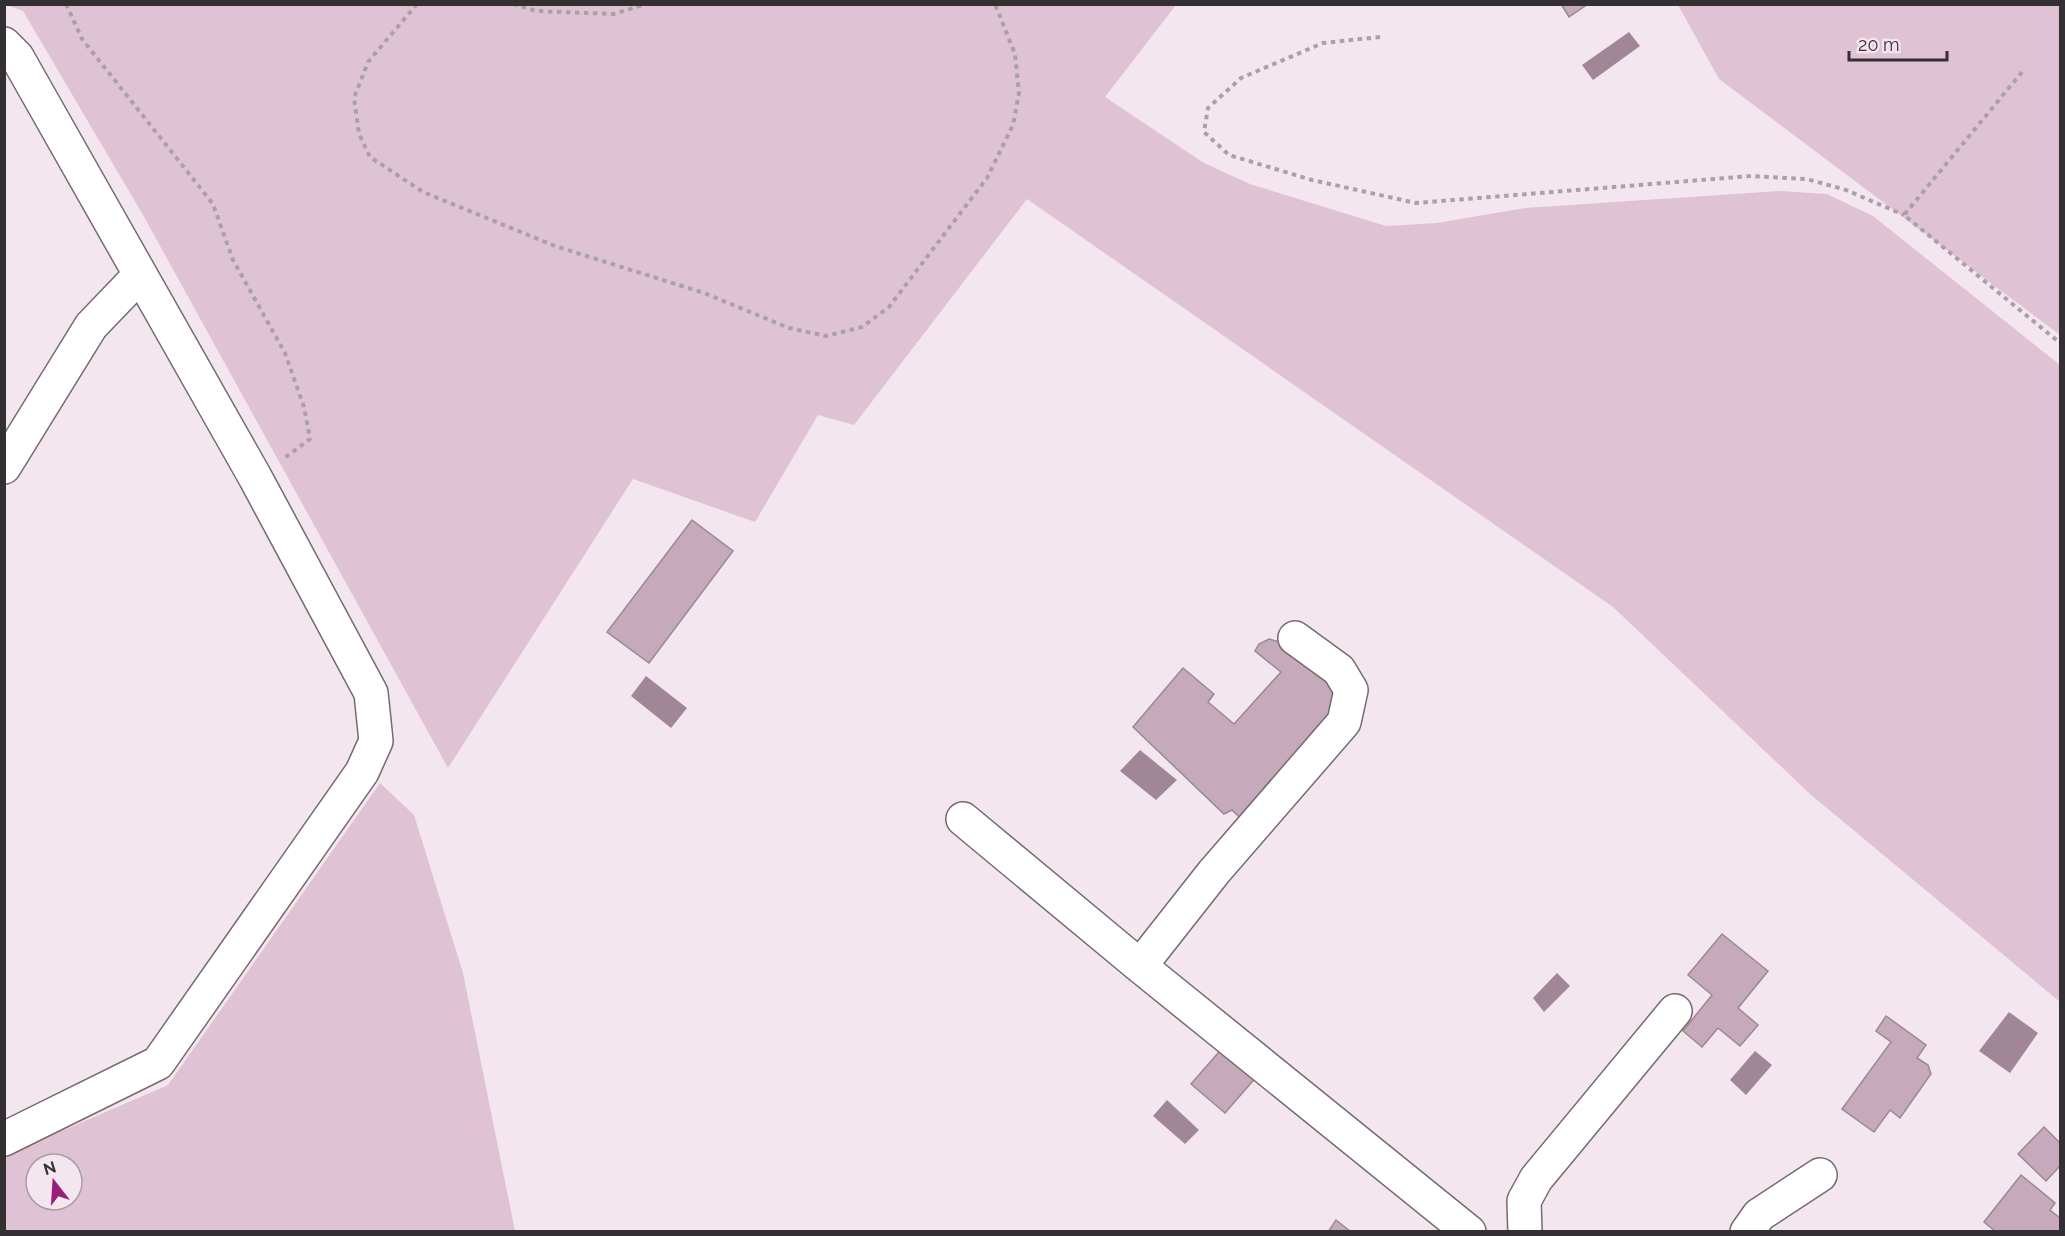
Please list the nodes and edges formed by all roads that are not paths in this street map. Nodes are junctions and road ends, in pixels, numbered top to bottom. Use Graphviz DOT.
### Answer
graph roads {
  1 [pos="4,44"];
  2 [pos="139,276"];
  3 [pos="4,467"];
  4 [pos="1295,638"];
  5 [pos="963,819"];
  6 [pos="1140,966"];
  7 [pos="1675,1011"];
  8 [pos="4,1139"];
  9 [pos="1820,1175"];
  10 [pos="1469,1232"];
  11 [pos="1525,1232"];
  12 [pos="1747,1232"];
  1 -- 2 [label="street"];
  2 -- 3 [label="street"];
  2 -- 8 [label="street"];
  4 -- 6 [label="street"];
  5 -- 6 [label="street"];
  6 -- 10 [label="street"];
  7 -- 11 [label="street"];
  9 -- 12 [label="street"];
}
